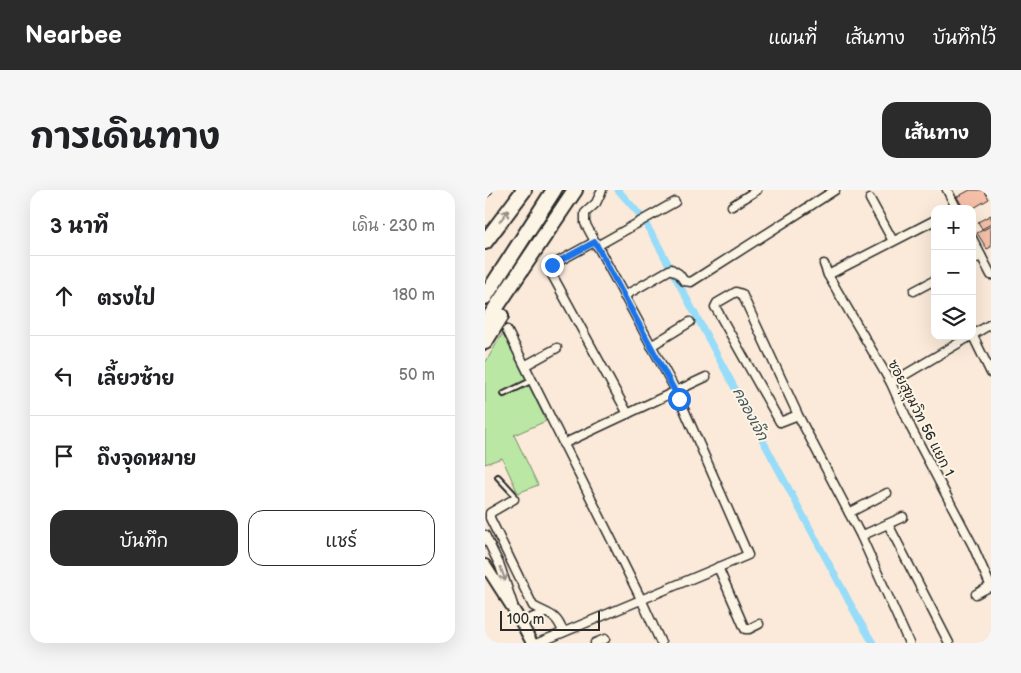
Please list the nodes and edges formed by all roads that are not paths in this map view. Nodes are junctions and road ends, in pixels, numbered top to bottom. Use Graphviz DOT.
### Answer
graph roads {
  1 [pos="524,190"];
  2 [pos="547,190"];
  3 [pos="554,190"];
  4 [pos="567,190"];
  5 [pos="575,190"];
  6 [pos="602,190"];
  7 [pos="757,190"];
  8 [pos="835,190"];
  9 [pos="947,190"];
  10 [pos="870,199"];
  11 [pos="675,202"];
  12 [pos="955,205"];
  13 [pos="732,206"];
  14 [pos="556,220"];
  15 [pos="931,222"];
  16 [pos="893,241"];
  17 [pos="485,242"];
  18 [pos="596,244"];
  19 [pos="976,246"];
  20 [pos="981,256"];
  21 [pos="976,258"];
  22 [pos="824,264"];
  23 [pos="828,275"];
  24 [pos="991,275"];
  25 [pos="485,282"];
  26 [pos="931,282"];
  27 [pos="914,291"];
  28 [pos="623,296"];
  29 [pos="485,297"];
  30 [pos="485,315"];
  31 [pos="690,322"];
  32 [pos="485,324"];
  33 [pos="991,324"];
  34 [pos="507,330"];
  35 [pos="976,334"];
  36 [pos="966,340"];
  37 [pos="975,340"];
  38 [pos="485,342"];
  39 [pos="651,346"];
  40 [pos="557,348"];
  41 [pos="526,365"];
  42 [pos="991,373"];
  43 [pos="706,377"];
  44 [pos="533,380"];
  45 [pos="891,383"];
  46 [pos="676,391"];
  47 [pos="504,394"];
  48 [pos="628,414"];
  49 [pos="798,415"];
  50 [pos="563,444"];
  51 [pos="498,477"];
  52 [pos="887,493"];
  53 [pos="514,499"];
  54 [pos="849,513"];
  55 [pos="903,517"];
  56 [pos="888,524"];
  57 [pos="485,535"];
  58 [pos="861,536"];
  59 [pos="485,565"];
  60 [pos="718,567"];
  61 [pos="991,586"];
  62 [pos="976,594"];
  63 [pos="641,599"];
  64 [pos="545,613"];
  65 [pos="519,618"];
  66 [pos="759,624"];
  67 [pos="563,632"];
  68 [pos="605,639"];
  69 [pos="531,643"];
  70 [pos="538,643"];
  71 [pos="595,643"];
  72 [pos="661,643"];
  73 [pos="909,643"];
  74 [pos="949,643"];
  17 -- 1 [label="highway, one-way"];
  2 -- 25 [label="highway"];
  3 -- 29 [label="highway"];
  4 -- 30 [label="highway"];
  5 -- 14 [label="highway"];
  6 -- 18 [label="street"];
  7 -- 13 [label="street"];
  8 -- 28 [label="street"];
  9 -- 12 [label="street"];
  10 -- 16 [label="street"];
  11 -- 18 [label="street"];
  14 -- 32 [label="highway"];
  14 -- 38 [label="highway"];
  15 -- 16 [label="street"];
  16 -- 23 [label="street"];
  18 -- 28 [label="street"];
  18 -- 48 [label="street"];
  19 -- 20 [label="street"];
  20 -- 21 [label="street"];
  20 -- 24 [label="street"];
  22 -- 23 [label="street, ซอยสุขุมวิท 56 แยก 1"];
  23 -- 45 [label="street, ซอยสุขุมวิท 56 แยก 1"];
  26 -- 27 [label="street"];
  28 -- 39 [label="street"];
  31 -- 39 [label="street"];
  33 -- 35 [label="street"];
  34 -- 41 [label="street"];
  36 -- 45 [label="street"];
  37 -- 42 [label="street"];
  39 -- 46 [label="street"];
  40 -- 41 [label="street"];
  41 -- 44 [label="street"];
  43 -- 46 [label="street"];
  44 -- 47 [label="lane"];
  44 -- 50 [label="street"];
  45 -- 61 [label="street, ซอยสุขุมวิท 56 แยก 1"];
  46 -- 48 [label="street"];
  46 -- 60 [label="street"];
  48 -- 50 [label="street"];
  49 -- 49 [label="street"];
  49 -- 54 [label="street"];
  50 -- 63 [label="street"];
  51 -- 53 [label="lane"];
  52 -- 54 [label="street"];
  53 -- 64 [label="street"];
  54 -- 58 [label="street"];
  55 -- 56 [label="street"];
  56 -- 58 [label="street"];
  56 -- 74 [label="street"];
  57 -- 65 [label="street, one-way"];
  58 -- 73 [label="street"];
  59 -- 65 [label="street"];
  60 -- 63 [label="street"];
  60 -- 66 [label="street"];
  61 -- 62 [label="street"];
  63 -- 67 [label="street"];
  63 -- 72 [label="street"];
  64 -- 65 [label="street"];
  64 -- 67 [label="street"];
  65 -- 69 [label="street"];
  67 -- 70 [label="street"];
  68 -- 71 [label="street"];
}
